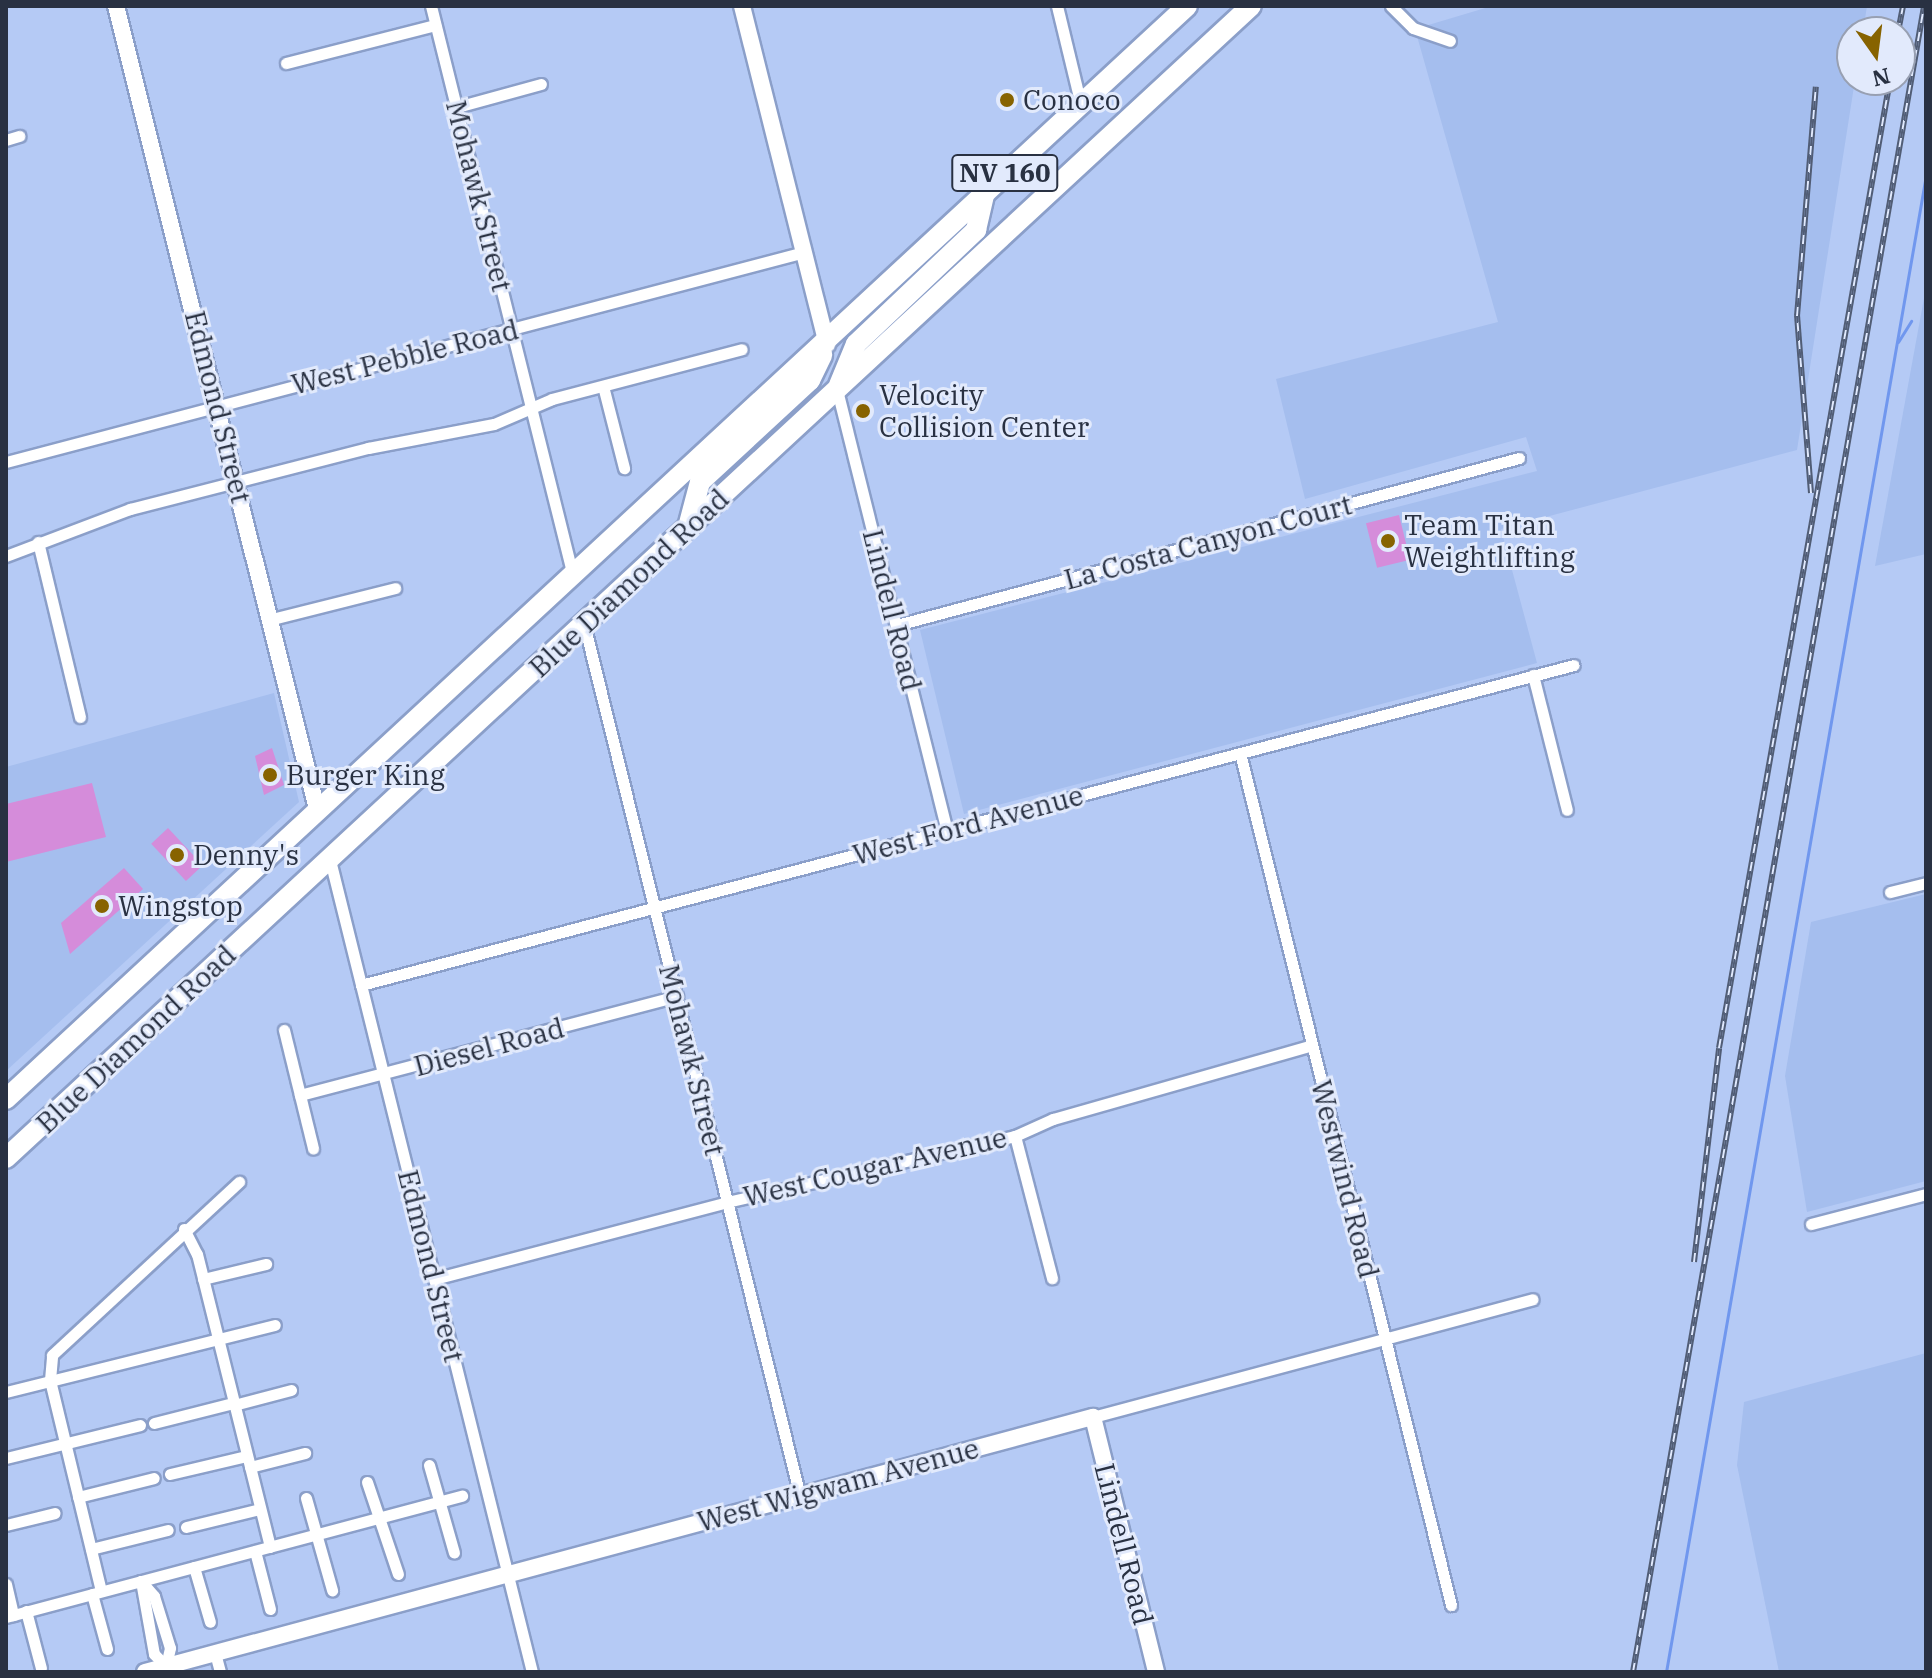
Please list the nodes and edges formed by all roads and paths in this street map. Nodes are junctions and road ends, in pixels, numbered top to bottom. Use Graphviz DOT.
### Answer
graph roads {
  1 [pos="116,6"];
  2 [pos="431,6"];
  3 [pos="742,6"];
  4 [pos="1057,6"];
  5 [pos="1187,6"];
  6 [pos="1251,6"];
  7 [pos="1391,6"];
  8 [pos="435,25"];
  9 [pos="1450,41"];
  10 [pos="286,63"];
  11 [pos="541,84"];
  12 [pos="1080,101"];
  13 [pos="457,107"];
  14 [pos="19,136"];
  15 [pos="6,140"];
  16 [pos="985,192"];
  17 [pos="804,252"];
  18 [pos="512,330"];
  19 [pos="827,344"];
  20 [pos="742,349"];
  21 [pos="603,386"];
  22 [pos="837,390"];
  23 [pos="218,405"];
  24 [pos="531,407"];
  25 [pos="1519,458"];
  26 [pos="6,462"];
  27 [pos="624,468"];
  28 [pos="237,482"];
  29 [pos="688,529"];
  30 [pos="38,542"];
  31 [pos="6,556"];
  32 [pos="572,572"];
  33 [pos="395,588"];
  34 [pos="272,619"];
  35 [pos="584,624"];
  36 [pos="897,625"];
  37 [pos="1574,665"];
  38 [pos="1533,675"];
  39 [pos="80,717"];
  40 [pos="1240,753"];
  41 [pos="317,809"];
  42 [pos="1567,810"];
  43 [pos="947,831"];
  44 [pos="330,860"];
  45 [pos="1926,883"];
  46 [pos="1890,892"];
  47 [pos="654,908"];
  48 [pos="361,985"];
  49 [pos="677,996"];
  50 [pos="284,1030"];
  51 [pos="1312,1045"];
  52 [pos="383,1075"];
  53 [pos="300,1095"];
  54 [pos="6,1099"];
  55 [pos="1015,1136"];
  56 [pos="313,1148"];
  57 [pos="6,1158"];
  58 [pos="239,1182"];
  59 [pos="1926,1194"];
  60 [pos="727,1202"];
  61 [pos="1811,1224"];
  62 [pos="184,1229"];
  63 [pos="266,1264"];
  64 [pos="1052,1278"];
  65 [pos="203,1279"];
  66 [pos="434,1279"];
  67 [pos="1532,1299"];
  68 [pos="275,1325"];
  69 [pos="1384,1339"];
  70 [pos="217,1340"];
  71 [pos="50,1380"];
  72 [pos="291,1390"];
  73 [pos="6,1392"];
  74 [pos="234,1404"];
  75 [pos="1093,1417"];
  76 [pos="154,1423"];
  77 [pos="140,1425"];
  78 [pos="65,1443"];
  79 [pos="305,1453"];
  80 [pos="6,1458"];
  81 [pos="248,1461"];
  82 [pos="429,1465"];
  83 [pos="170,1474"];
  84 [pos="154,1478"];
  85 [pos="367,1482"];
  86 [pos="462,1496"];
  87 [pos="800,1496"];
  88 [pos="78,1497"];
  89 [pos="306,1498"];
  90 [pos="439,1502"];
  91 [pos="260,1509"];
  92 [pos="55,1513"];
  93 [pos="382,1517"];
  94 [pos="6,1525"];
  95 [pos="186,1527"];
  96 [pos="168,1530"];
  97 [pos="317,1534"];
  98 [pos="270,1547"];
  99 [pos="91,1549"];
  100 [pos="255,1551"];
  101 [pos="454,1553"];
  102 [pos="194,1567"];
  103 [pos="398,1574"];
  104 [pos="507,1574"];
  105 [pos="141,1581"];
  106 [pos="6,1584"];
  107 [pos="332,1590"];
  108 [pos="96,1593"];
  109 [pos="1451,1605"];
  110 [pos="270,1609"];
  111 [pos="26,1611"];
  112 [pos="10,1616"];
  113 [pos="210,1622"];
  114 [pos="107,1649"];
  115 [pos="215,1653"];
  116 [pos="166,1666"];
  117 [pos="41,1668"];
  118 [pos="145,1672"];
  119 [pos="220,1672"];
  120 [pos="532,1672"];
  121 [pos="1156,1672"];
  1 -- 23 [label="street, Edmond Street"];
  2 -- 8 [label="street, Mohawk Street"];
  3 -- 17 [label="street"];
  4 -- 12 [label="street"];
  5 -- 12 [label="highway, Blue Diamond Road / NV 160"];
  6 -- 22 [label="highway, Blue Diamond Road / NV 160"];
  7 -- 9 [label="street"];
  8 -- 10 [label="street"];
  8 -- 13 [label="street, Mohawk Street"];
  11 -- 13 [label="street"];
  12 -- 16 [label="highway, Blue Diamond Road / NV 160"];
  13 -- 18 [label="street, Mohawk Street"];
  14 -- 15 [label="street"];
  16 -- 19 [label="highway, Blue Diamond Road / NV 160"];
  16 -- 22 [label="highway"];
  17 -- 18 [label="street, West Pebble Road"];
  17 -- 19 [label="street"];
  18 -- 23 [label="street, West Pebble Road"];
  18 -- 24 [label="street, Mohawk Street"];
  19 -- 29 [label="highway"];
  19 -- 32 [label="highway, Blue Diamond Road / NV 160"];
  20 -- 21 [label="street"];
  21 -- 24 [label="street"];
  21 -- 27 [label="street"];
  22 -- 29 [label="highway, Blue Diamond Road / NV 160"];
  22 -- 36 [label="street, Lindell Road"];
  23 -- 26 [label="street, West Pebble Road"];
  23 -- 28 [label="street, Edmond Street"];
  24 -- 28 [label="street"];
  24 -- 32 [label="street, Mohawk Street"];
  25 -- 36 [label="street, La Costa Canyon Court"];
  28 -- 30 [label="street"];
  28 -- 34 [label="street, Edmond Street"];
  29 -- 35 [label="highway, Blue Diamond Road / NV 160"];
  30 -- 31 [label="street"];
  30 -- 39 [label="street"];
  32 -- 41 [label="highway, Blue Diamond Road / NV 160"];
  33 -- 34 [label="street"];
  34 -- 41 [label="street, Edmond Street"];
  35 -- 44 [label="highway, Blue Diamond Road / NV 160"];
  35 -- 47 [label="street, Mohawk Street"];
  36 -- 43 [label="street, Lindell Road"];
  37 -- 38 [label="street, West Ford Avenue"];
  38 -- 40 [label="street, West Ford Avenue"];
  38 -- 42 [label="street"];
  40 -- 43 [label="street, West Ford Avenue"];
  40 -- 51 [label="street, Westwind Road"];
  41 -- 54 [label="highway, Blue Diamond Road / NV 160"];
  43 -- 47 [label="street, West Ford Avenue"];
  44 -- 48 [label="street, Edmond Street"];
  44 -- 57 [label="highway, Blue Diamond Road / NV 160"];
  45 -- 46 [label="street"];
  47 -- 48 [label="street, West Ford Avenue"];
  47 -- 49 [label="street, Mohawk Street"];
  48 -- 52 [label="street, Edmond Street"];
  49 -- 52 [label="street, Diesel Road"];
  49 -- 60 [label="street, Mohawk Street"];
  50 -- 53 [label="street"];
  51 -- 55 [label="street, West Cougar Avenue"];
  51 -- 69 [label="street, Westwind Road"];
  52 -- 53 [label="street, Diesel Road"];
  52 -- 66 [label="street, Edmond Street"];
  53 -- 56 [label="street"];
  55 -- 60 [label="street, West Cougar Avenue"];
  55 -- 64 [label="street"];
  58 -- 62 [label="street"];
  59 -- 61 [label="street"];
  60 -- 66 [label="street, West Cougar Avenue"];
  60 -- 87 [label="street, Mohawk Street"];
  62 -- 65 [label="street"];
  62 -- 71 [label="street"];
  63 -- 65 [label="street"];
  65 -- 70 [label="street"];
  66 -- 104 [label="street, Edmond Street"];
  67 -- 69 [label="street, West Wigwam Avenue"];
  68 -- 70 [label="street"];
  69 -- 75 [label="street, West Wigwam Avenue"];
  69 -- 109 [label="street, Westwind Road"];
  70 -- 71 [label="street"];
  70 -- 74 [label="street"];
  71 -- 73 [label="street"];
  71 -- 78 [label="street"];
  72 -- 74 [label="street"];
  74 -- 76 [label="street"];
  74 -- 81 [label="street"];
  75 -- 87 [label="street, West Wigwam Avenue"];
  75 -- 121 [label="street, Lindell Road"];
  77 -- 78 [label="street"];
  78 -- 80 [label="street"];
  78 -- 88 [label="street"];
  79 -- 81 [label="street"];
  81 -- 83 [label="street"];
  81 -- 91 [label="street"];
  82 -- 90 [label="street"];
  84 -- 88 [label="street"];
  85 -- 93 [label="street"];
  86 -- 90 [label="street"];
  87 -- 104 [label="street, West Wigwam Avenue"];
  88 -- 99 [label="street"];
  89 -- 97 [label="street"];
  90 -- 93 [label="street"];
  90 -- 101 [label="street"];
  91 -- 95 [label="street"];
  91 -- 98 [label="street"];
  92 -- 94 [label="street"];
  93 -- 97 [label="street"];
  93 -- 103 [label="street"];
  96 -- 99 [label="street"];
  97 -- 98 [label="street"];
  97 -- 107 [label="street"];
  98 -- 100 [label="street"];
  99 -- 108 [label="street"];
  100 -- 102 [label="street"];
  100 -- 110 [label="street"];
  102 -- 105 [label="street"];
  102 -- 113 [label="street"];
  104 -- 115 [label="street, West Wigwam Avenue"];
  104 -- 120 [label="street, Edmond Street"];
  105 -- 108 [label="street"];
  105 -- 116 [label="street"];
  106 -- 112 [label="street"];
  108 -- 111 [label="street"];
  108 -- 114 [label="street"];
  111 -- 112 [label="street"];
  111 -- 117 [label="street"];
  115 -- 116 [label="street, West Wigwam Avenue"];
  115 -- 119 [label="street"];
  116 -- 118 [label="street, West Wigwam Avenue"];
}
